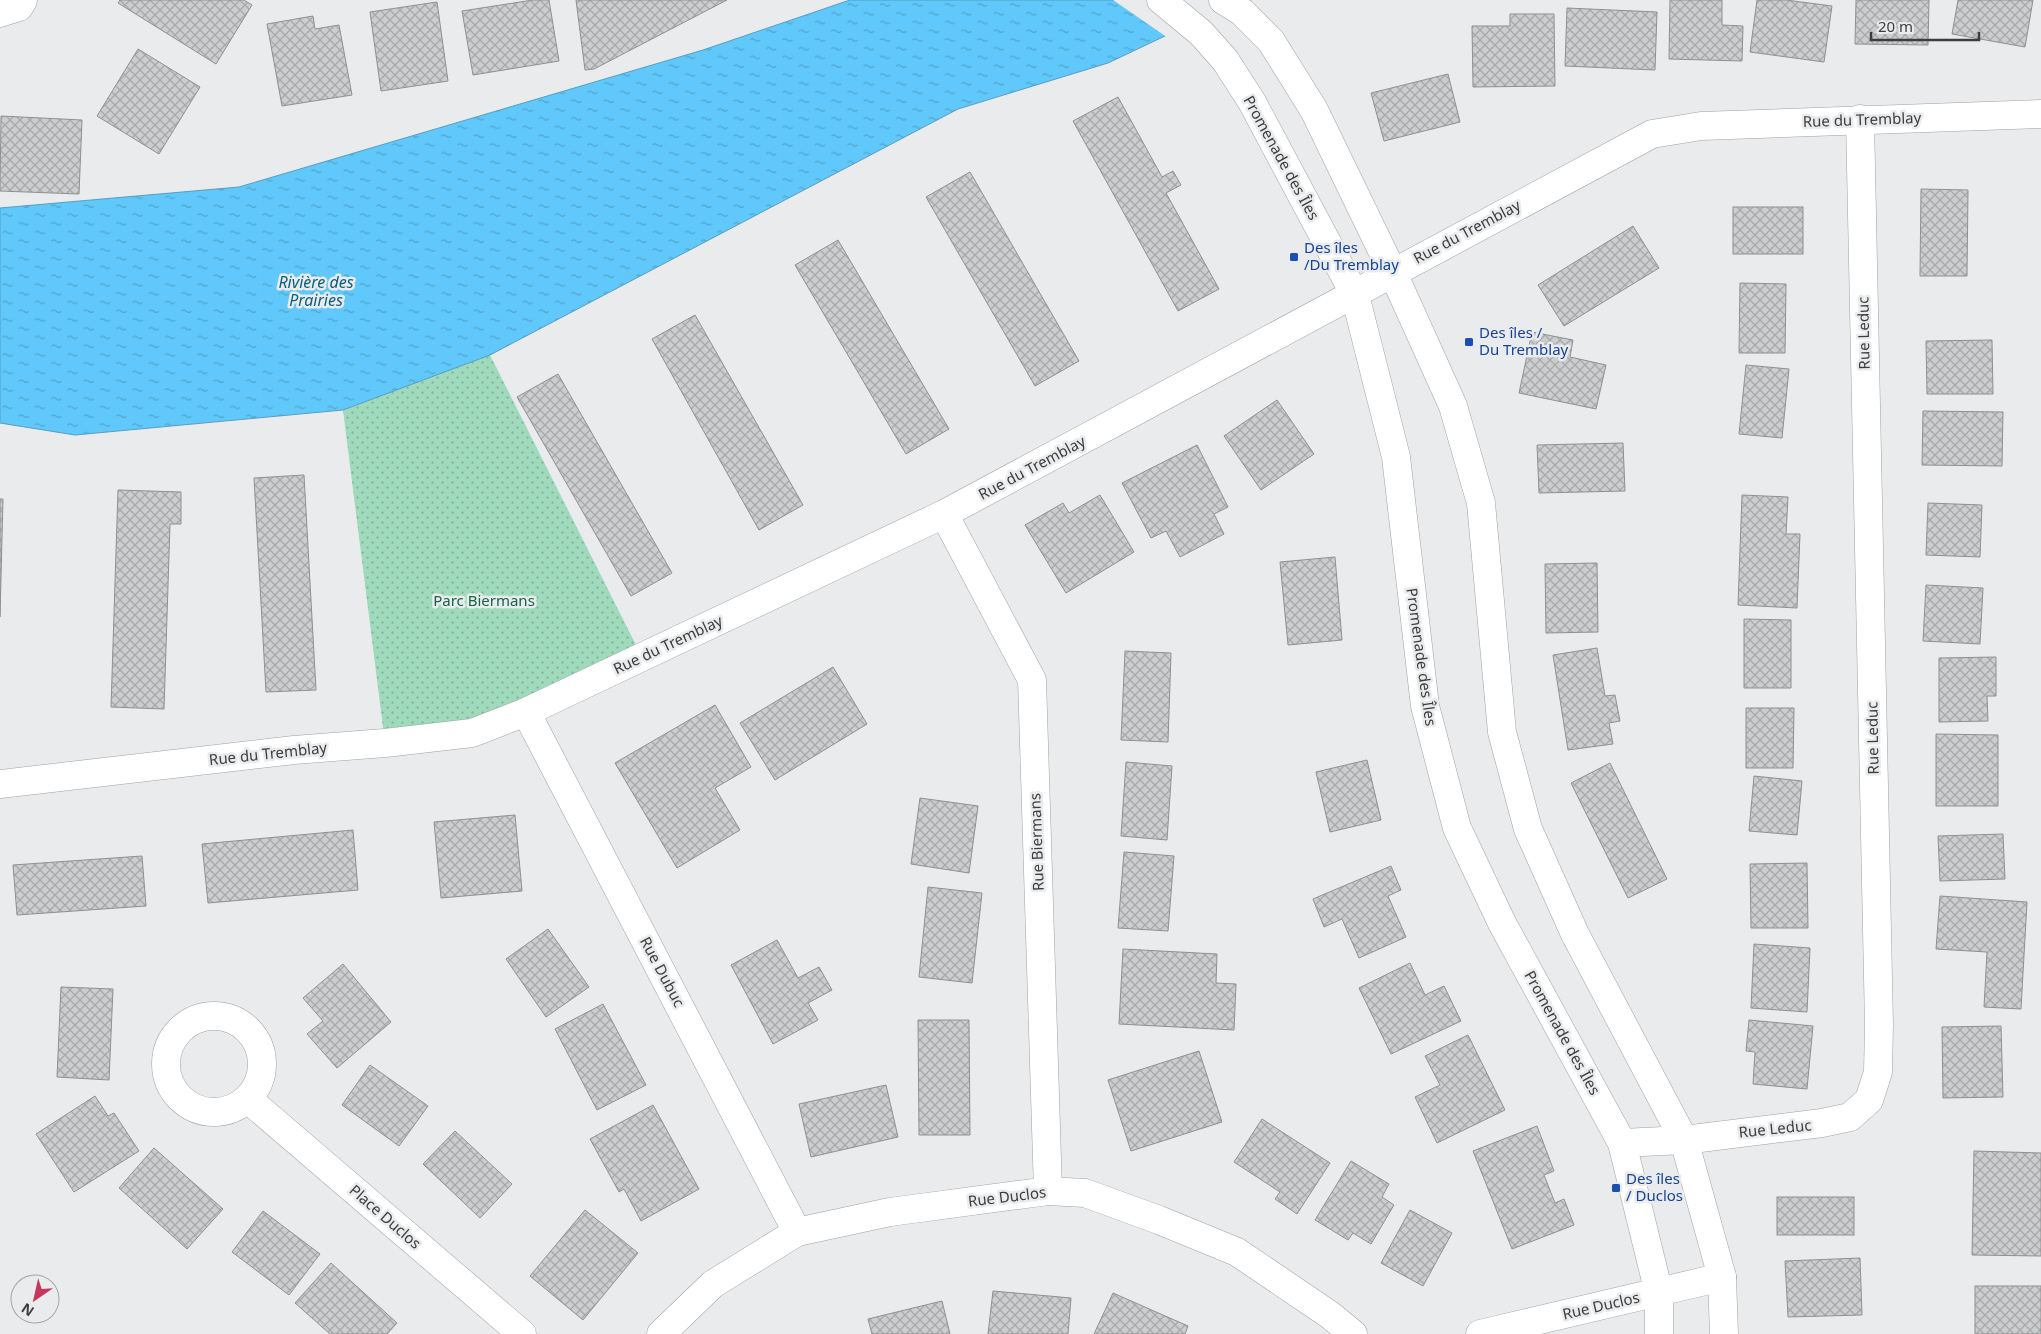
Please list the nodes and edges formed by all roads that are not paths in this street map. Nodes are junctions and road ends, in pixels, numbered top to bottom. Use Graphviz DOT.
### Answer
graph roads {
  1 [pos="23,0"];
  2 [pos="1161,0"];
  3 [pos="1233,6"];
  4 [pos="0,13"];
  5 [pos="2041,114"];
  6 [pos="1860,119"];
  7 [pos="1393,273"];
  8 [pos="1355,295"];
  9 [pos="944,514"];
  10 [pos="526,712"];
  11 [pos="0,784"];
  12 [pos="248,1100"];
  13 [pos="1684,1140"];
  14 [pos="1622,1143"];
  15 [pos="1048,1191"];
  16 [pos="797,1232"];
  17 [pos="1722,1277"];
  18 [pos="1659,1293"];
  19 [pos="522,1334"];
  20 [pos="661,1334"];
  21 [pos="1353,1334"];
  22 [pos="1480,1334"];
  23 [pos="1659,1334"];
  24 [pos="1724,1334"];
  1 -- 4 [label="street"];
  2 -- 8 [label="street, Promenade des Îles"];
  3 -- 7 [label="street"];
  5 -- 6 [label="street, Rue du Tremblay"];
  6 -- 7 [label="street, Rue du Tremblay"];
  6 -- 13 [label="street, Rue Leduc"];
  7 -- 8 [label="street, Rue du Tremblay"];
  7 -- 13 [label="street"];
  8 -- 9 [label="street, Rue du Tremblay"];
  8 -- 14 [label="street, Promenade des Îles"];
  9 -- 10 [label="street, Rue du Tremblay"];
  9 -- 15 [label="street, Rue Biermans"];
  10 -- 11 [label="street, Rue du Tremblay"];
  10 -- 16 [label="street, Rue Dubuc"];
  12 -- 19 [label="street, Place Duclos"];
  13 -- 14 [label="street, Rue Leduc"];
  13 -- 17 [label="street"];
  14 -- 18 [label="street, Promenade des Îles"];
  15 -- 16 [label="street, Rue Duclos"];
  15 -- 21 [label="street, Rue Duclos"];
  16 -- 20 [label="street, Rue Duclos"];
  17 -- 18 [label="street, Rue Duclos"];
  17 -- 24 [label="street"];
  18 -- 22 [label="street, Rue Duclos"];
  18 -- 23 [label="street, Promenade des Îles"];
}
